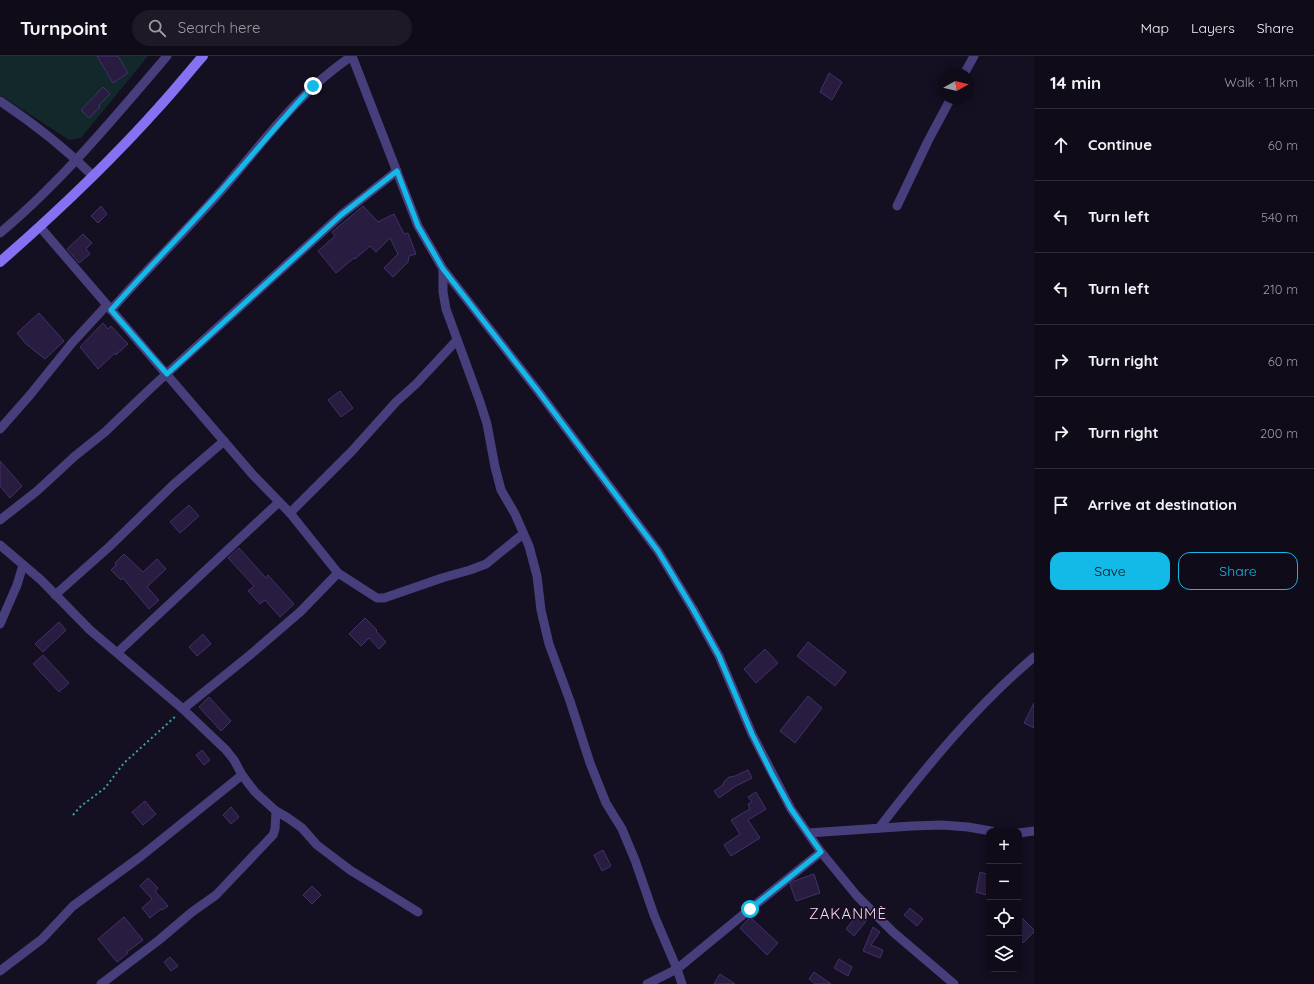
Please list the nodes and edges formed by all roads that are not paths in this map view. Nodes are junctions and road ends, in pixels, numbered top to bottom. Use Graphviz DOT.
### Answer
graph roads {
  1 [pos="166,56"];
  2 [pos="203,56"];
  3 [pos="352,56"];
  4 [pos="974,56"];
  5 [pos="967,68"];
  6 [pos="0,101"];
  7 [pos="948,104"];
  8 [pos="77,159"];
  9 [pos="397,171"];
  10 [pos="93,176"];
  11 [pos="897,206"];
  12 [pos="40,227"];
  13 [pos="0,233"];
  14 [pos="0,262"];
  15 [pos="443,269"];
  16 [pos="109,307"];
  17 [pos="458,340"];
  18 [pos="167,374"];
  19 [pos="0,429"];
  20 [pos="224,441"];
  21 [pos="278,502"];
  22 [pos="290,513"];
  23 [pos="0,520"];
  24 [pos="524,534"];
  25 [pos="0,545"];
  26 [pos="23,565"];
  27 [pos="338,573"];
  28 [pos="55,595"];
  29 [pos="0,624"];
  30 [pos="118,652"];
  31 [pos="1034,657"];
  32 [pos="183,709"];
  33 [pos="242,775"];
  34 [pos="276,811"];
  35 [pos="879,828"];
  36 [pos="986,830"];
  37 [pos="1034,831"];
  38 [pos="808,833"];
  39 [pos="1022,833"];
  40 [pos="821,852"];
  41 [pos="418,912"];
  42 [pos="677,968"];
  43 [pos="0,971"];
  44 [pos="101,984"];
  45 [pos="647,984"];
  46 [pos="682,984"];
  47 [pos="954,984"];
  1 -- 8 [label="street"];
  2 -- 10 [label="main road"];
  3 -- 9 [label="street"];
  3 -- 16 [label="street"];
  4 -- 5 [label="street"];
  6 -- 8 [label="street"];
  7 -- 11 [label="street"];
  8 -- 10 [label="street"];
  8 -- 13 [label="street"];
  9 -- 15 [label="street"];
  9 -- 18 [label="street"];
  10 -- 12 [label="main road"];
  12 -- 14 [label="main road"];
  12 -- 16 [label="street"];
  15 -- 17 [label="street"];
  15 -- 38 [label="street"];
  16 -- 18 [label="street"];
  16 -- 19 [label="street"];
  17 -- 22 [label="street"];
  17 -- 24 [label="street"];
  18 -- 20 [label="street"];
  18 -- 23 [label="street"];
  20 -- 21 [label="street"];
  20 -- 28 [label="street"];
  21 -- 22 [label="street"];
  21 -- 30 [label="street"];
  22 -- 27 [label="street"];
  24 -- 27 [label="street"];
  24 -- 42 [label="street"];
  25 -- 26 [label="street"];
  26 -- 28 [label="street"];
  26 -- 29 [label="street"];
  27 -- 32 [label="street"];
  28 -- 30 [label="street"];
  30 -- 32 [label="street"];
  31 -- 35 [label="street"];
  32 -- 33 [label="street"];
  33 -- 34 [label="street"];
  33 -- 43 [label="street"];
  34 -- 41 [label="street"];
  34 -- 44 [label="street"];
  35 -- 36 [label="street"];
  35 -- 38 [label="street"];
  37 -- 39 [label="street"];
  38 -- 40 [label="street"];
  40 -- 42 [label="street"];
  40 -- 47 [label="street"];
  42 -- 45 [label="street"];
  42 -- 46 [label="street"];
}
